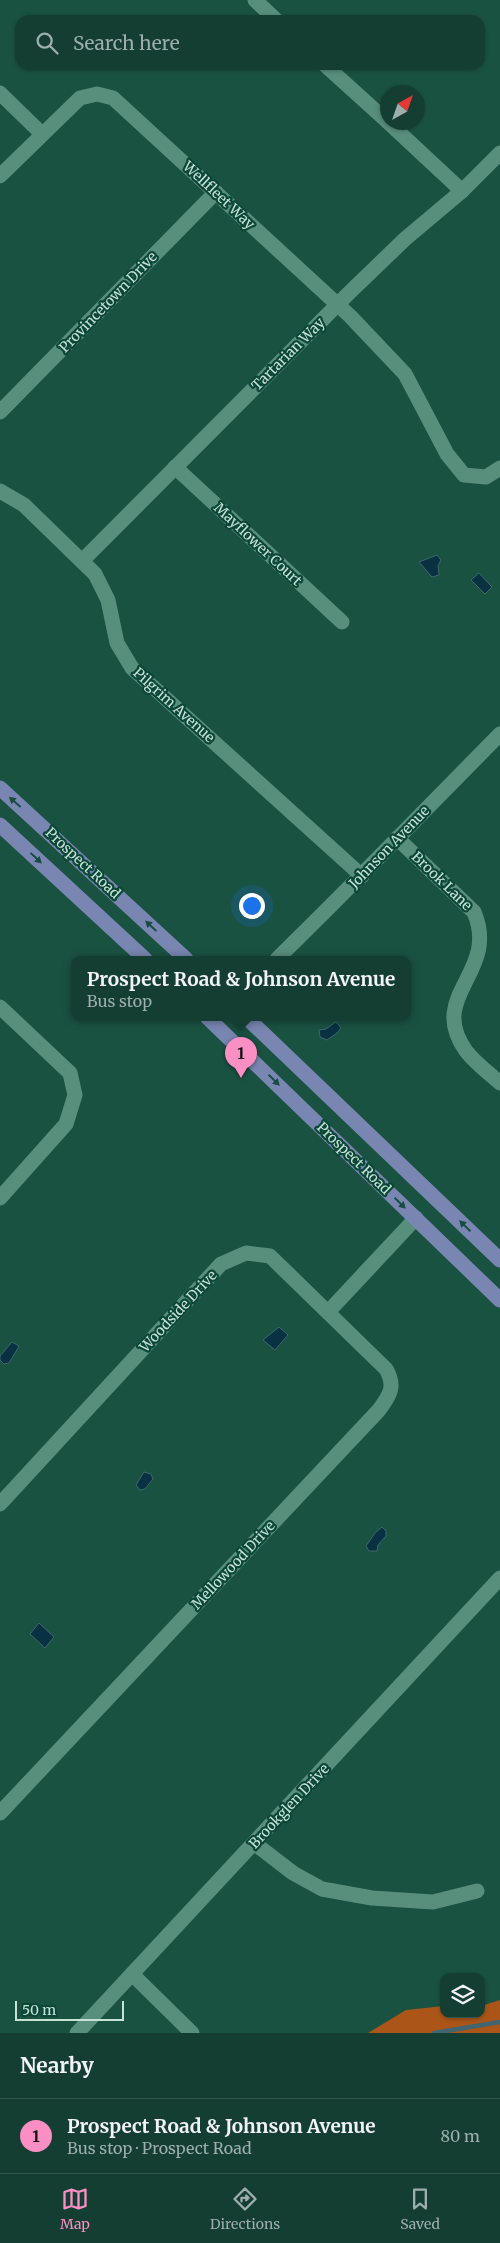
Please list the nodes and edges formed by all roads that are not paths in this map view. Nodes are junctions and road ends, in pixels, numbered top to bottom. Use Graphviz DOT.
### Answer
graph roads {
  1 [pos="255,0"];
  2 [pos="271,15"];
  3 [pos="331,70"];
  4 [pos="0,93"];
  5 [pos="380,115"];
  6 [pos="397,130"];
  7 [pos="42,134"];
  8 [pos="500,153"];
  9 [pos="0,176"];
  10 [pos="462,191"];
  11 [pos="216,192"];
  12 [pos="337,305"];
  13 [pos="0,412"];
  14 [pos="175,468"];
  15 [pos="500,468"];
  16 [pos="0,490"];
  17 [pos="82,561"];
  18 [pos="342,622"];
  19 [pos="500,734"];
  20 [pos="0,788"];
  21 [pos="0,825"];
  22 [pos="397,838"];
  23 [pos="362,876"];
  24 [pos="142,956"];
  25 [pos="183,956"];
  26 [pos="280,956"];
  27 [pos="0,1008"];
  28 [pos="215,1021"];
  29 [pos="250,1021"];
  30 [pos="500,1083"];
  31 [pos="0,1198"];
  32 [pos="416,1218"];
  33 [pos="500,1260"];
  34 [pos="500,1300"];
  35 [pos="329,1311"];
  36 [pos="0,1504"];
  37 [pos="500,1578"];
  38 [pos="0,1813"];
  39 [pos="254,1843"];
  40 [pos="476,1891"];
  41 [pos="132,1974"];
  42 [pos="77,2033"];
  43 [pos="192,2033"];
  1 -- 2 [label="street"];
  3 -- 5 [label="street"];
  4 -- 7 [label="street"];
  6 -- 10 [label="street"];
  7 -- 9 [label="street"];
  7 -- 11 [label="street, Wellfleet Way"];
  8 -- 10 [label="street, Tartarian Way"];
  10 -- 12 [label="street, Tartarian Way"];
  11 -- 12 [label="street, Wellfleet Way"];
  11 -- 13 [label="street, Provincetown Drive"];
  12 -- 14 [label="street, Tartarian Way"];
  12 -- 15 [label="street, Wellfleet Way"];
  14 -- 17 [label="street, Tartarian Way"];
  14 -- 18 [label="street, Mayflower Court"];
  16 -- 17 [label="street, Pilgrim Avenue"];
  17 -- 23 [label="street, Pilgrim Avenue"];
  19 -- 22 [label="street, Johnson Avenue"];
  25 -- 20 [label="main road, Prospect Road, one-way"];
  21 -- 24 [label="main road, Prospect Road, one-way"];
  22 -- 23 [label="street, Johnson Avenue"];
  22 -- 30 [label="street, Brook Lane"];
  23 -- 26 [label="street, Johnson Avenue"];
  27 -- 31 [label="street"];
  28 -- 32 [label="main road, Prospect Road, one-way"];
  33 -- 29 [label="main road, Prospect Road, one-way"];
  32 -- 34 [label="main road, Prospect Road"];
  32 -- 35 [label="street"];
  35 -- 36 [label="street, Woodside Drive"];
  35 -- 38 [label="street, Mellowood Drive"];
  37 -- 39 [label="street, Brookglen Drive"];
  39 -- 40 [label="street"];
  39 -- 41 [label="street, Brookglen Drive"];
  41 -- 42 [label="street, Brookglen Drive"];
  41 -- 43 [label="street"];
}
